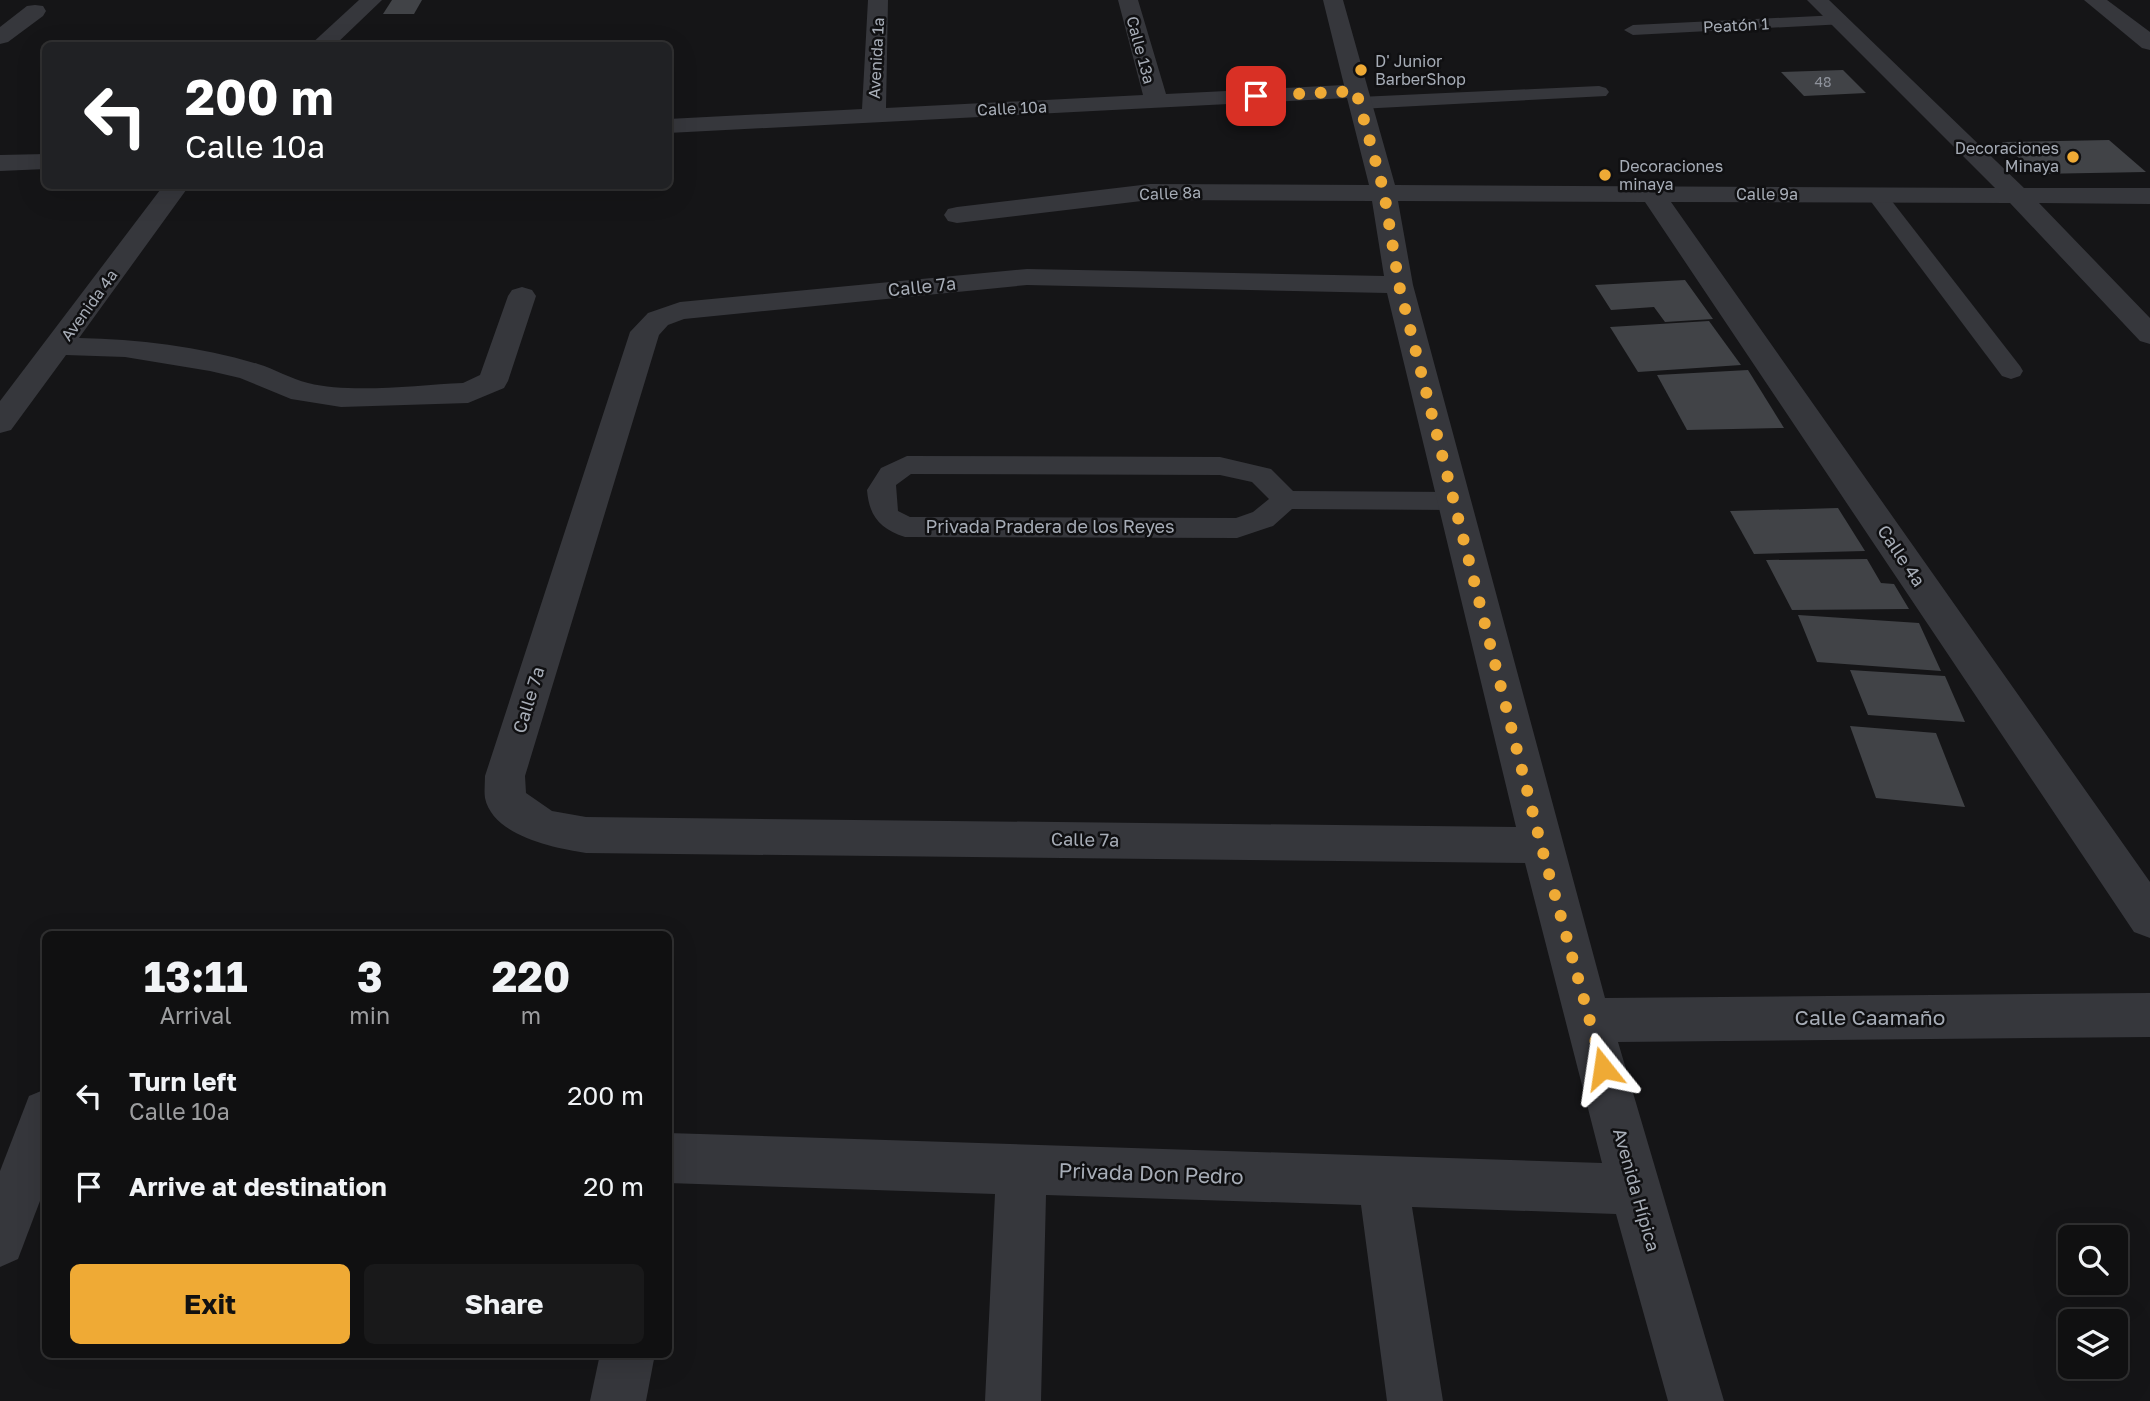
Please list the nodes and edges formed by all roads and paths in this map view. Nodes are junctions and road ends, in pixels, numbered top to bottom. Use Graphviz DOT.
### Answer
graph roads {
  1 [pos="372,0"];
  2 [pos="878,0"];
  3 [pos="1128,0"];
  4 [pos="1333,0"];
  5 [pos="1816,0"];
  6 [pos="2094,0"];
  7 [pos="35,11"];
  8 [pos="1839,20"];
  9 [pos="1633,30"];
  10 [pos="0,37"];
  11 [pos="325,42"];
  12 [pos="2150,43"];
  13 [pos="1599,92"];
  14 [pos="1357,97"];
  15 [pos="1156,100"];
  16 [pos="874,116"];
  17 [pos="672,126"];
  18 [pos="42,160"];
  19 [pos="0,163"];
  20 [pos="174,189"];
  21 [pos="1384,192"];
  22 [pos="1653,194"];
  23 [pos="1877,195"];
  24 [pos="2018,196"];
  25 [pos="2150,197"];
  26 [pos="957,215"];
  27 [pos="1399,285"];
  28 [pos="522,296"];
  29 [pos="2150,335"];
  30 [pos="59,346"];
  31 [pos="2011,371"];
  32 [pos="0,423"];
  33 [pos="1286,500"];
  34 [pos="1455,501"];
  35 [pos="1541,845"];
  36 [pos="2150,918"];
  37 [pos="2150,1015"];
  38 [pos="1590,1020"];
  39 [pos="42,1124"];
  40 [pos="672,1166"];
  41 [pos="1021,1170"];
  42 [pos="1383,1181"];
  43 [pos="1634,1189"];
  44 [pos="0,1241"];
  45 [pos="627,1358"];
  46 [pos="618,1401"];
  47 [pos="1013,1401"];
  48 [pos="1415,1401"];
  49 [pos="1696,1401"];
  1 -- 11 [label="street"];
  2 -- 16 [label="street, Avenida 1a"];
  3 -- 15 [label="street, Calle 13a"];
  4 -- 14 [label="street, Avenida Hípica"];
  5 -- 8 [label="street"];
  6 -- 12 [label="street"];
  7 -- 10 [label="street"];
  8 -- 9 [label="lane, Peatón 1"];
  8 -- 24 [label="street"];
  13 -- 14 [label="lane"];
  14 -- 15 [label="street, Calle 10a"];
  14 -- 21 [label="street, Avenida Hípica"];
  15 -- 16 [label="street, Calle 10a"];
  16 -- 17 [label="street, Calle 10a"];
  18 -- 19 [label="street"];
  20 -- 30 [label="street, Avenida 4a"];
  21 -- 22 [label="street, Calle 9a"];
  21 -- 26 [label="street, Calle 8a"];
  21 -- 27 [label="street, Avenida Hípica"];
  22 -- 23 [label="street, Calle 9a"];
  22 -- 36 [label="street, Calle 4a"];
  23 -- 24 [label="street, Calle 9a"];
  23 -- 31 [label="lane"];
  24 -- 25 [label="street, Calle 9a"];
  24 -- 29 [label="street"];
  27 -- 34 [label="street, Avenida Hípica"];
  27 -- 35 [label="street, Calle 7a"];
  28 -- 30 [label="street"];
  30 -- 32 [label="street, Avenida 4a"];
  33 -- 33 [label="lane, Privada Pradera de los Reyes"];
  33 -- 34 [label="lane"];
  34 -- 35 [label="street, Avenida Hípica"];
  35 -- 38 [label="street, Avenida Hípica"];
  37 -- 38 [label="street, Calle Caamaño"];
  38 -- 43 [label="street, Avenida Hípica"];
  39 -- 44 [label="street"];
  40 -- 41 [label="street, Privada Don Pedro"];
  41 -- 42 [label="street, Privada Don Pedro"];
  41 -- 47 [label="street"];
  42 -- 43 [label="street, Privada Don Pedro"];
  42 -- 48 [label="street"];
  43 -- 49 [label="street, Avenida Hípica"];
  45 -- 46 [label="street"];
}
